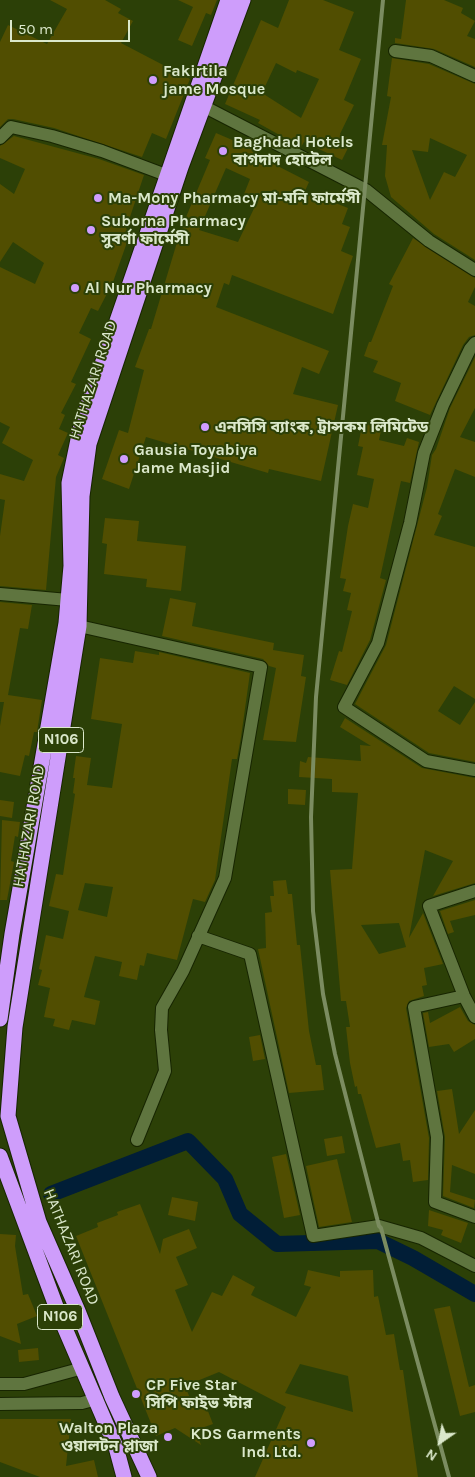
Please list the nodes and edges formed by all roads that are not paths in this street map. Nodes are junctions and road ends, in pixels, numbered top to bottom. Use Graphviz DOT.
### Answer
graph roads {
  1 [pos="228,0"];
  2 [pos="243,0"];
  3 [pos="395,51"];
  4 [pos="475,76"];
  5 [pos="203,106"];
  6 [pos="0,138"];
  7 [pos="166,175"];
  8 [pos="475,270"];
  9 [pos="475,343"];
  10 [pos="0,594"];
  11 [pos="68,600"];
  12 [pos="79,626"];
  13 [pos="475,770"];
  14 [pos="475,891"];
  15 [pos="198,936"];
  16 [pos="464,996"];
  17 [pos="475,1017"];
  18 [pos="0,1020"];
  19 [pos="137,1140"];
  20 [pos="0,1156"];
  21 [pos="475,1217"];
  22 [pos="475,1266"];
  23 [pos="82,1368"];
  24 [pos="0,1384"];
  25 [pos="98,1400"];
  26 [pos="0,1404"];
  27 [pos="124,1477"];
  28 [pos="142,1477"];
  29 [pos="150,1477"];
  1 -- 7 [label="highway, HATHAZARI ROAD / N106"];
  2 -- 5 [label="highway, HATHAZARI ROAD / N106"];
  3 -- 4 [label="street"];
  5 -- 8 [label="street"];
  5 -- 12 [label="highway, HATHAZARI ROAD / N106"];
  6 -- 7 [label="street"];
  7 -- 11 [label="highway, HATHAZARI ROAD / N106"];
  9 -- 13 [label="street"];
  10 -- 11 [label="street"];
  11 -- 18 [label="highway, HATHAZARI ROAD / N106"];
  12 -- 15 [label="street"];
  12 -- 29 [label="highway, HATHAZARI ROAD / N106"];
  14 -- 16 [label="street"];
  15 -- 19 [label="street"];
  15 -- 22 [label="street"];
  16 -- 17 [label="street"];
  16 -- 21 [label="street"];
  20 -- 23 [label="highway, HATHAZARI ROAD / N106"];
  23 -- 24 [label="street"];
  23 -- 25 [label="highway, HATHAZARI ROAD / N106"];
  25 -- 26 [label="street"];
  25 -- 27 [label="highway, HATHAZARI ROAD / N106"];
  28 -- 29 [label="highway, N106"];
}
